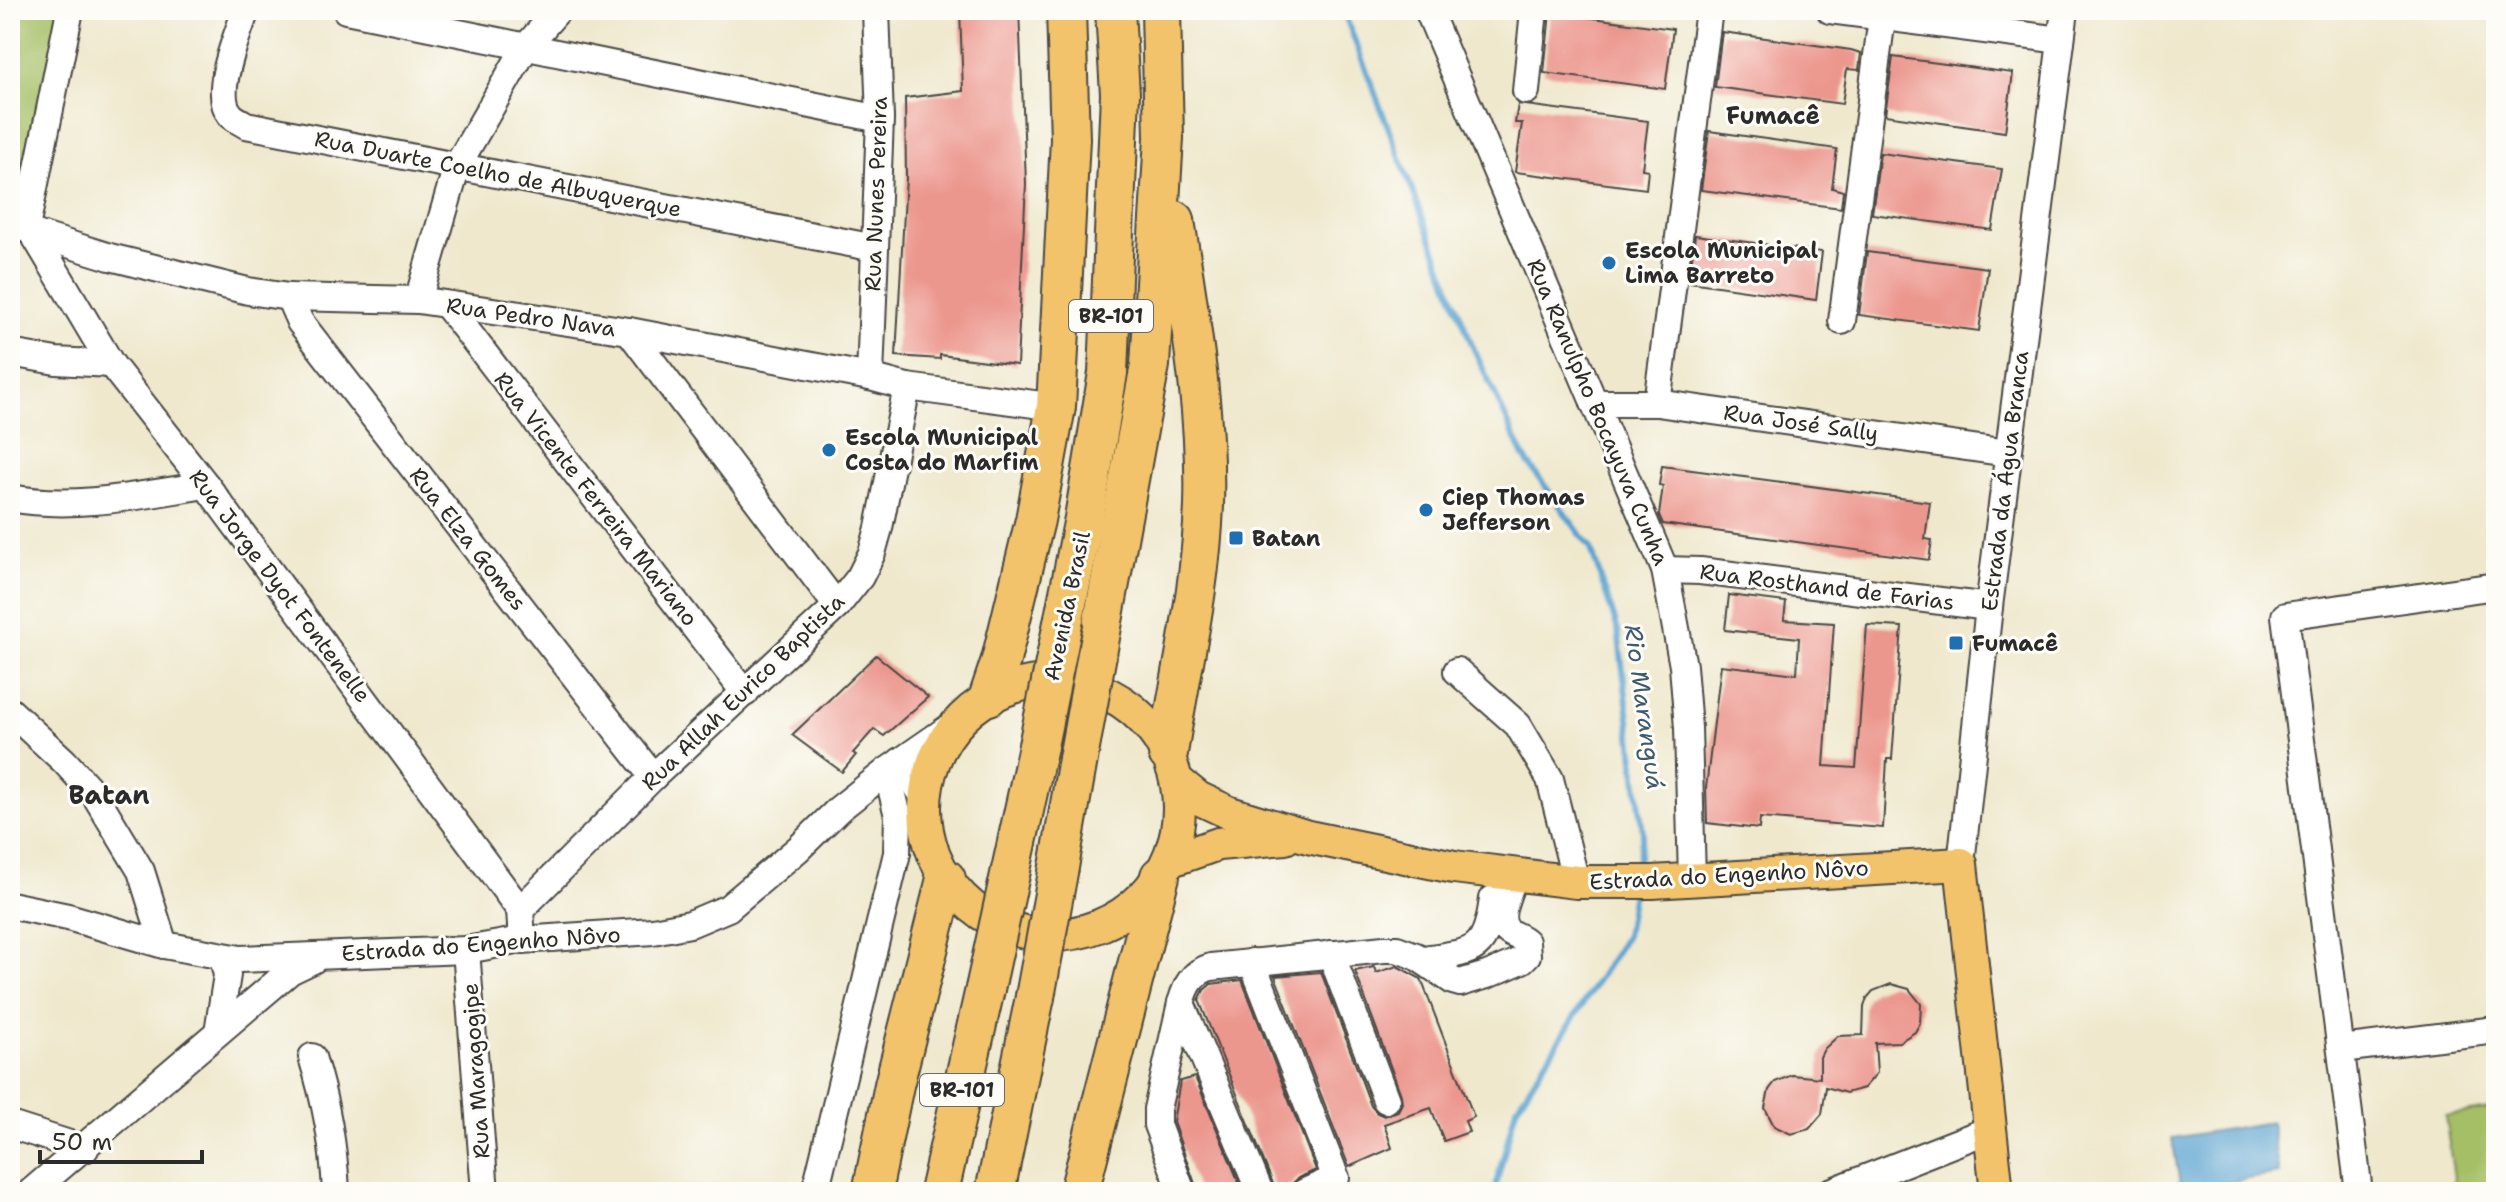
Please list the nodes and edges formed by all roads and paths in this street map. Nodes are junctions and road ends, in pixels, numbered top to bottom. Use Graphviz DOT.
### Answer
graph roads {
  1 [pos="70,10"];
  2 [pos="246,10"];
  3 [pos="346,10"];
  4 [pos="558,10"];
  5 [pos="876,10"];
  6 [pos="1066,10"];
  7 [pos="1115,10"];
  8 [pos="1161,10"];
  9 [pos="1428,10"];
  10 [pos="1534,10"];
  11 [pos="1709,10"];
  12 [pos="1830,10"];
  13 [pos="2065,10"];
  14 [pos="1882,14"];
  15 [pos="2061,40"];
  16 [pos="525,48"];
  17 [pos="1526,91"];
  18 [pos="880,119"];
  19 [pos="1164,138"];
  20 [pos="457,166"];
  21 [pos="23,227"];
  22 [pos="875,248"];
  23 [pos="289,297"];
  24 [pos="418,300"];
  25 [pos="447,305"];
  26 [pos="1842,321"];
  27 [pos="629,331"];
  28 [pos="10,353"];
  29 [pos="111,364"];
  30 [pos="870,377"];
  31 [pos="907,387"];
  32 [pos="1594,403"];
  33 [pos="1657,403"];
  34 [pos="1056,407"];
  35 [pos="2008,453"];
  36 [pos="206,485"];
  37 [pos="10,498"];
  38 [pos="1665,570"];
  39 [pos="2496,586"];
  40 [pos="837,606"];
  41 [pos="1989,607"];
  42 [pos="1457,671"];
  43 [pos="745,693"];
  44 [pos="989,696"];
  45 [pos="10,711"];
  46 [pos="956,723"];
  47 [pos="894,766"];
  48 [pos="1172,767"];
  49 [pos="653,777"];
  50 [pos="925,799"];
  51 [pos="1308,837"];
  52 [pos="1961,864"];
  53 [pos="1164,868"];
  54 [pos="1505,874"];
  55 [pos="946,879"];
  56 [pos="1692,880"];
  57 [pos="1576,882"];
  58 [pos="10,905"];
  59 [pos="520,910"];
  60 [pos="522,940"];
  61 [pos="164,945"];
  62 [pos="466,950"];
  63 [pos="1331,954"];
  64 [pos="320,956"];
  65 [pos="223,958"];
  66 [pos="1422,959"];
  67 [pos="1252,962"];
  68 [pos="1181,1003"];
  69 [pos="2496,1030"];
  70 [pos="218,1032"];
  71 [pos="2341,1049"];
  72 [pos="312,1057"];
  73 [pos="1386,1100"];
  74 [pos="10,1125"];
  75 [pos="1991,1129"];
  76 [pos="85,1149"];
  77 [pos="31,1192"];
  78 [pos="336,1192"];
  79 [pos="485,1192"];
  80 [pos="815,1192"];
  81 [pos="872,1192"];
  82 [pos="939,1192"];
  83 [pos="995,1192"];
  84 [pos="1079,1192"];
  85 [pos="1182,1192"];
  86 [pos="1260,1192"];
  87 [pos="1305,1192"];
  88 [pos="1830,1192"];
  89 [pos="1997,1192"];
  90 [pos="2359,1192"];
  1 -- 21 [label="street"];
  2 -- 20 [label="street, Rua Duarte Coelho de Albuquerque"];
  3 -- 16 [label="street"];
  4 -- 16 [label="street"];
  5 -- 18 [label="street, Rua Nunes Pereira"];
  6 -- 34 [label="highway"];
  7 -- 82 [label="highway, Avenida Brasil / BR-101, bridge"];
  8 -- 19 [label="highway, Avenida Brasil / BR-101"];
  9 -- 32 [label="street, Rua Ranulpho Bocayuva Cunha"];
  10 -- 17 [label="street"];
  11 -- 33 [label="street"];
  12 -- 14 [label="street"];
  13 -- 15 [label="street, Estrada da Água Branca"];
  14 -- 15 [label="street"];
  14 -- 26 [label="street"];
  15 -- 35 [label="street, Estrada da Água Branca"];
  16 -- 18 [label="street"];
  16 -- 20 [label="street"];
  18 -- 22 [label="street, Rua Nunes Pereira"];
  19 -- 48 [label="highway"];
  19 -- 83 [label="highway, Avenida Brasil / BR-101, bridge"];
  20 -- 22 [label="street, Rua Duarte Coelho de Albuquerque"];
  20 -- 24 [label="street"];
  21 -- 23 [label="street, Rua Pedro Nava"];
  21 -- 29 [label="street, Rua Jorge Dyot Fontenelle"];
  22 -- 30 [label="street, Rua Nunes Pereira"];
  23 -- 24 [label="street, Rua Pedro Nava"];
  23 -- 49 [label="street, Rua Elza Gomes"];
  24 -- 25 [label="street, Rua Pedro Nava"];
  25 -- 27 [label="street, Rua Pedro Nava"];
  25 -- 43 [label="street, Rua Vicente Ferreira Mariano"];
  27 -- 30 [label="street, Rua Pedro Nava"];
  27 -- 40 [label="street"];
  28 -- 29 [label="street"];
  29 -- 36 [label="street, Rua Jorge Dyot Fontenelle"];
  30 -- 31 [label="street, Rua Pedro Nava"];
  31 -- 34 [label="street, Rua Pedro Nava"];
  31 -- 40 [label="street, Rua Allah Eurico Baptista"];
  32 -- 33 [label="street, Rua José Sally"];
  32 -- 38 [label="street, Rua Ranulpho Bocayuva Cunha"];
  33 -- 35 [label="street, Rua José Sally"];
  34 -- 44 [label="highway"];
  35 -- 41 [label="street, Estrada da Água Branca"];
  36 -- 37 [label="street"];
  36 -- 59 [label="street, Rua Jorge Dyot Fontenelle"];
  38 -- 41 [label="street, Rua Rosthand de Farias"];
  38 -- 56 [label="street, Rua Ranulpho Bocayuva Cunha"];
  39 -- 71 [label="street"];
  40 -- 43 [label="street, Rua Allah Eurico Baptista"];
  41 -- 52 [label="street, Estrada da Água Branca"];
  42 -- 57 [label="street"];
  43 -- 49 [label="street, Rua Allah Eurico Baptista"];
  44 -- 46 [label="main road"];
  44 -- 48 [label="main road"];
  45 -- 61 [label="street"];
  46 -- 47 [label="street, Estrada do Engenho Nôvo"];
  46 -- 50 [label="main road"];
  47 -- 50 [label="street"];
  47 -- 60 [label="street, Estrada do Engenho Nôvo"];
  47 -- 80 [label="street"];
  48 -- 51 [label="main road, Estrada do Engenho Nôvo"];
  48 -- 53 [label="main road"];
  49 -- 59 [label="street, Rua Allah Eurico Baptista"];
  50 -- 55 [label="main road"];
  51 -- 53 [label="main road, Estrada do Engenho Nôvo"];
  51 -- 54 [label="main road, Estrada do Engenho Nôvo"];
  52 -- 56 [label="main road, Estrada do Engenho Nôvo"];
  52 -- 75 [label="main road, Estrada da Água Branca"];
  53 -- 55 [label="main road"];
  53 -- 84 [label="highway"];
  54 -- 57 [label="main road, Estrada do Engenho Nôvo"];
  54 -- 66 [label="street"];
  54 -- 66 [label="street"];
  55 -- 81 [label="highway"];
  56 -- 57 [label="main road, Estrada do Engenho Nôvo"];
  58 -- 61 [label="street, Estrada do Engenho Nôvo"];
  59 -- 60 [label="street"];
  60 -- 62 [label="street, Estrada do Engenho Nôvo"];
  61 -- 65 [label="street, Estrada do Engenho Nôvo"];
  62 -- 64 [label="street, Estrada do Engenho Nôvo"];
  62 -- 79 [label="street, Rua Maragogipe"];
  63 -- 66 [label="street"];
  63 -- 67 [label="street"];
  63 -- 73 [label="street"];
  64 -- 65 [label="street, Estrada do Engenho Nôvo"];
  64 -- 70 [label="street"];
  65 -- 70 [label="street"];
  67 -- 68 [label="street"];
  67 -- 87 [label="street"];
  68 -- 85 [label="street"];
  68 -- 86 [label="street"];
  69 -- 71 [label="street"];
  70 -- 76 [label="street"];
  71 -- 90 [label="street"];
  72 -- 78 [label="street"];
  74 -- 76 [label="street"];
  75 -- 88 [label="street"];
  75 -- 89 [label="main road, Estrada da Água Branca"];
  76 -- 77 [label="street"];
}
